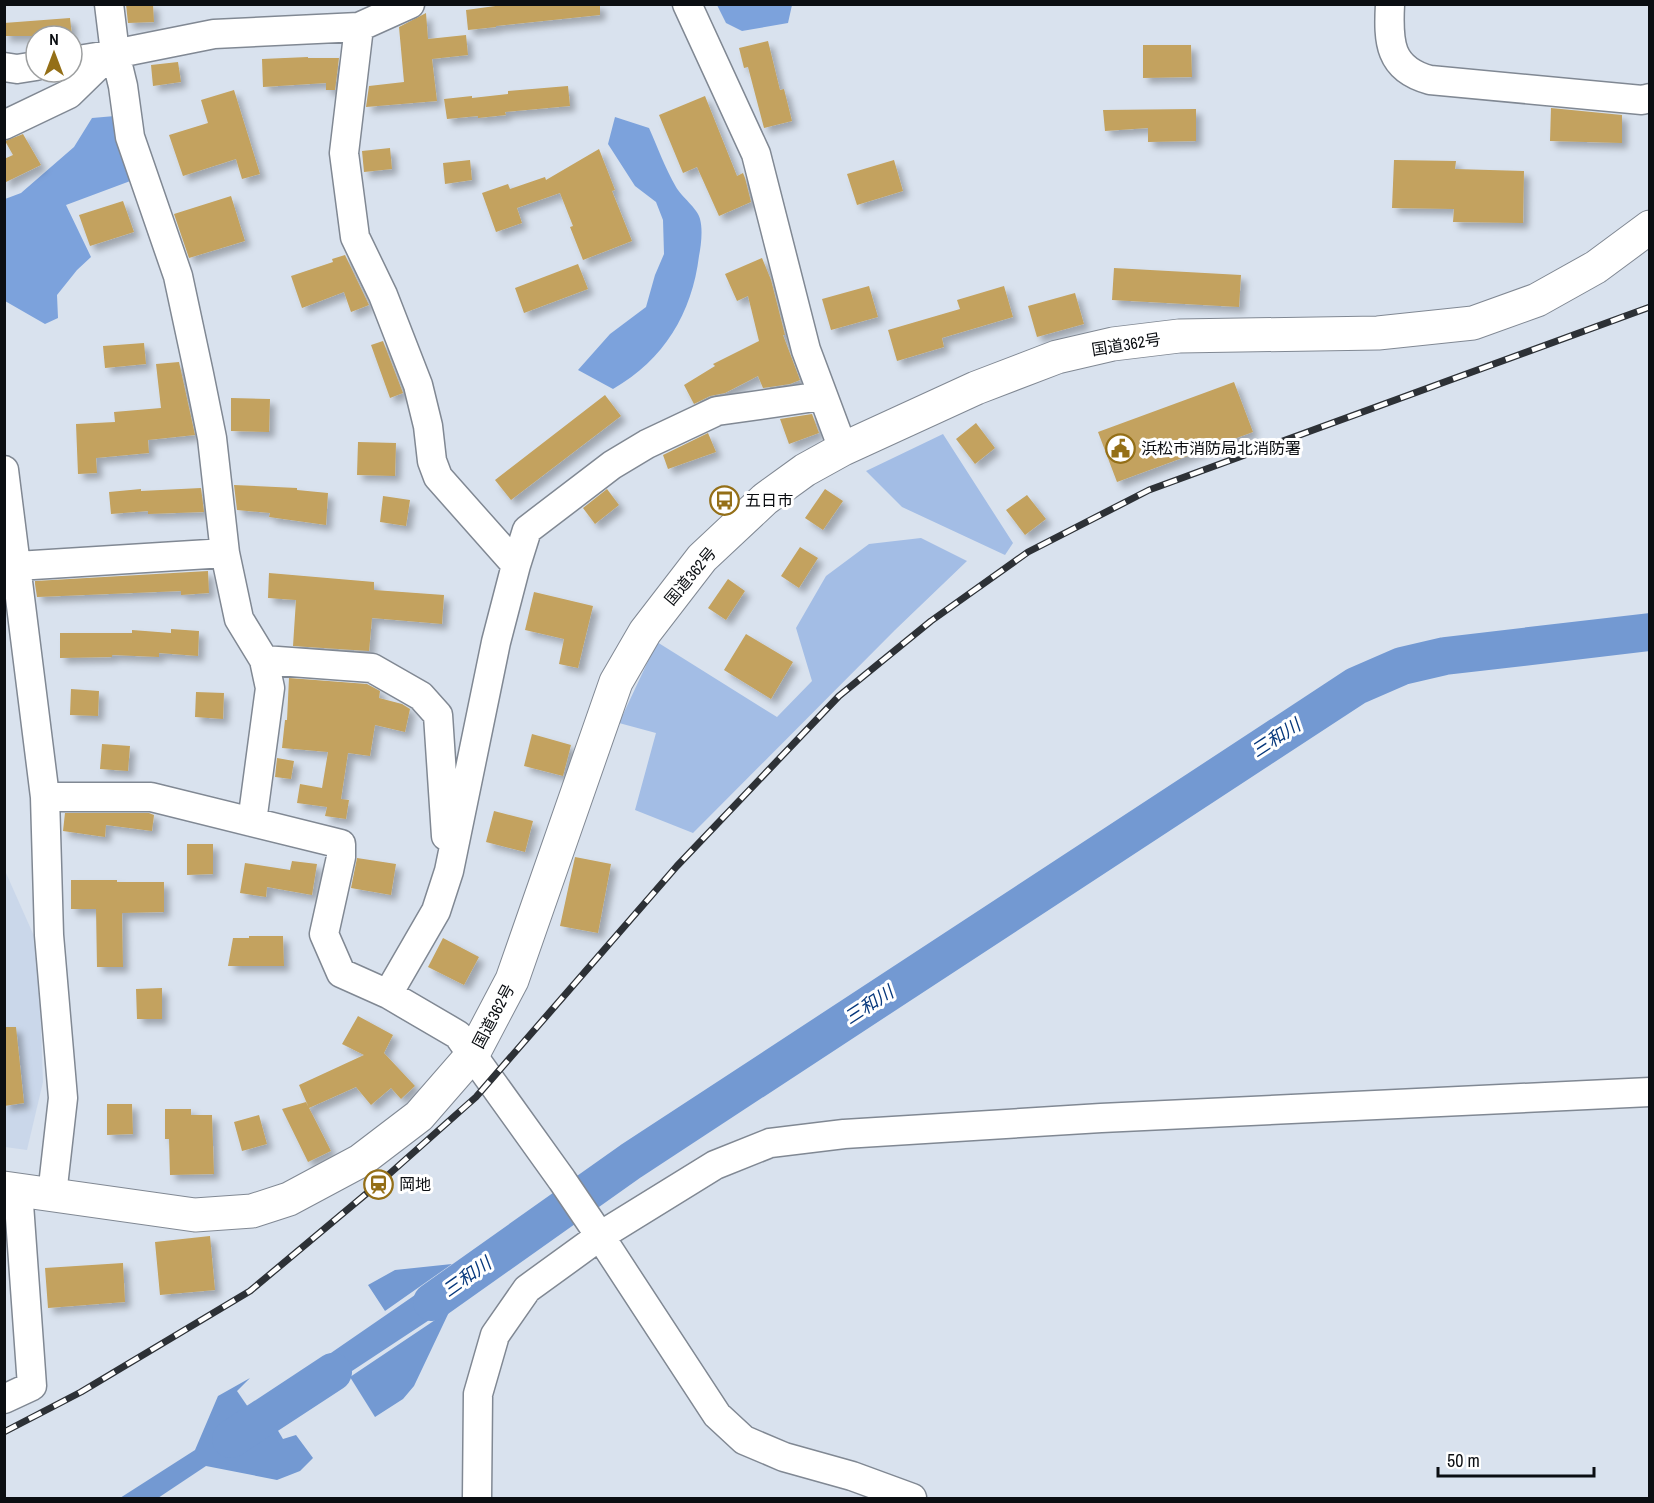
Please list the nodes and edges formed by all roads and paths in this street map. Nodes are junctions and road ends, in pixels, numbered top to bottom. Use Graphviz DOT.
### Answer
graph roads {
  1 [pos="109,4"];
  2 [pos="410,4"];
  3 [pos="687,4"];
  4 [pos="1390,4"];
  5 [pos="359,27"];
  6 [pos="112,54"];
  7 [pos="84,59"];
  8 [pos="4,67"];
  9 [pos="24,68"];
  10 [pos="1650,98"];
  11 [pos="4,125"];
  12 [pos="1650,227"];
  13 [pos="822,396"];
  14 [pos="843,449"];
  15 [pos="4,470"];
  16 [pos="225,553"];
  17 [pos="516,565"];
  18 [pos="17,566"];
  19 [pos="264,660"];
  20 [pos="45,797"];
  21 [pos="252,822"];
  22 [pos="449,871"];
  23 [pos="388,994"];
  24 [pos="473,1054"];
  25 [pos="1650,1092"];
  26 [pos="11,1189"];
  27 [pos="52,1195"];
  28 [pos="594,1229"];
  29 [pos="4,1399"];
  30 [pos="476,1485"];
  31 [pos="912,1498"];
  1 -- 6 [label="street"];
  2 -- 5 [label="street"];
  3 -- 13 [label="street"];
  4 -- 10 [label="street"];
  5 -- 6 [label="street"];
  5 -- 17 [label="street"];
  6 -- 7 [label="street"];
  6 -- 11 [label="street"];
  6 -- 16 [label="street"];
  8 -- 9 [label="street"];
  12 -- 14 [label="highway, 国道362号"];
  13 -- 14 [label="street"];
  13 -- 17 [label="street"];
  14 -- 24 [label="highway, 国道362号"];
  15 -- 18 [label="street"];
  16 -- 18 [label="street"];
  16 -- 19 [label="street"];
  17 -- 22 [label="street"];
  18 -- 20 [label="street"];
  19 -- 21 [label="street"];
  19 -- 22 [label="street"];
  20 -- 21 [label="street"];
  20 -- 27 [label="street"];
  21 -- 23 [label="street"];
  22 -- 23 [label="street"];
  23 -- 24 [label="street"];
  24 -- 27 [label="highway, 国道362号"];
  24 -- 28 [label="street"];
  25 -- 28 [label="street"];
  26 -- 27 [label="highway, 国道362号"];
  26 -- 29 [label="street"];
  28 -- 30 [label="street"];
  28 -- 31 [label="street"];
}
